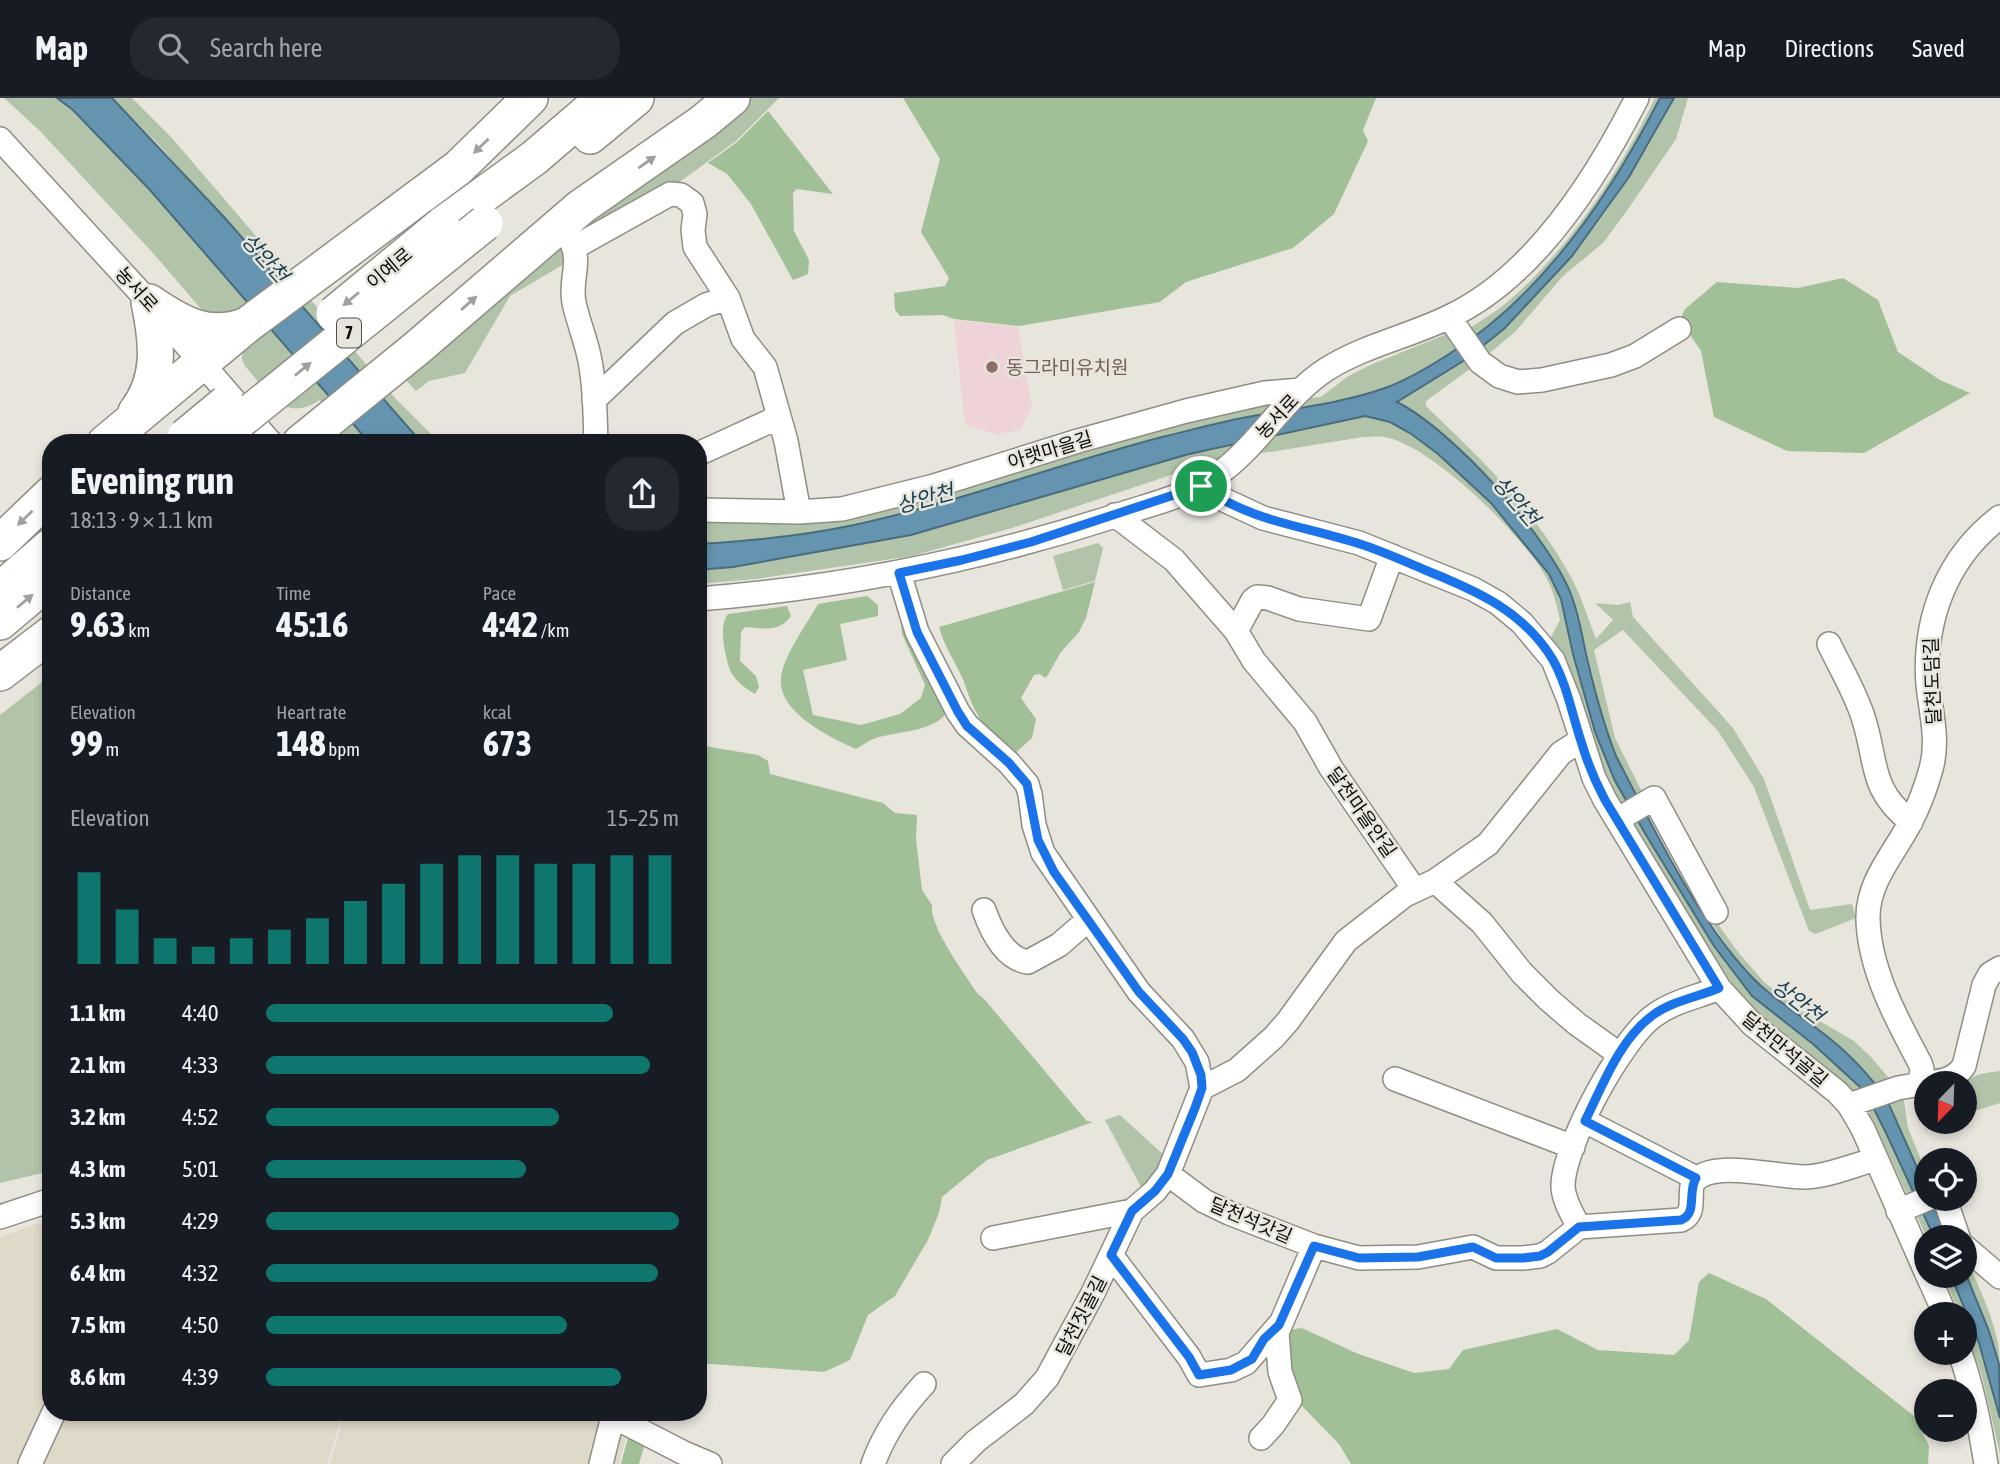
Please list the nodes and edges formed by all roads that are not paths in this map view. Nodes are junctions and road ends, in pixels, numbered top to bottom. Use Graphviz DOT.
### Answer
graph roads {
  1 [pos="530,98"];
  2 [pos="604,98"];
  3 [pos="636,98"];
  4 [pos="732,98"];
  5 [pos="1637,98"];
  6 [pos="0,139"];
  7 [pos="728,298"];
  8 [pos="149,302"];
  9 [pos="247,325"];
  10 [pos="1454,325"];
  11 [pos="1679,329"];
  12 [pos="201,361"];
  13 [pos="1297,394"];
  14 [pos="594,400"];
  15 [pos="779,417"];
  16 [pos="328,429"];
  17 [pos="116,433"];
  18 [pos="200,434"];
  19 [pos="201,434"];
  20 [pos="263,434"];
  21 [pos="596,434"];
  22 [pos="707,450"];
  23 [pos="1201,486"];
  24 [pos="42,503"];
  25 [pos="707,510"];
  26 [pos="799,512"];
  27 [pos="1115,515"];
  28 [pos="2000,517"];
  29 [pos="0,543"];
  30 [pos="42,553"];
  31 [pos="1392,556"];
  32 [pos="899,573"];
  33 [pos="42,587"];
  34 [pos="0,590"];
  35 [pos="707,598"];
  36 [pos="0,622"];
  37 [pos="1236,631"];
  38 [pos="42,641"];
  39 [pos="1829,643"];
  40 [pos="0,673"];
  41 [pos="1580,741"];
  42 [pos="1621,818"];
  43 [pos="1911,822"];
  44 [pos="1424,885"];
  45 [pos="984,910"];
  46 [pos="1716,912"];
  47 [pos="1088,920"];
  48 [pos="2000,968"];
  49 [pos="1719,988"];
  50 [pos="1619,1054"];
  51 [pos="1922,1071"];
  52 [pos="1960,1071"];
  53 [pos="1395,1079"];
  54 [pos="1914,1086"];
  55 [pos="1202,1088"];
  56 [pos="1853,1103"];
  57 [pos="1585,1121"];
  58 [pos="1573,1147"];
  59 [pos="1876,1159"];
  60 [pos="1168,1174"];
  61 [pos="1696,1178"];
  62 [pos="42,1203"];
  63 [pos="1912,1205"];
  64 [pos="1132,1211"];
  65 [pos="0,1217"];
  66 [pos="1916,1225"];
  67 [pos="1579,1227"];
  68 [pos="993,1238"];
  69 [pos="1314,1246"];
  70 [pos="1111,1255"];
  71 [pos="1977,1257"];
  72 [pos="2000,1277"];
  73 [pos="1279,1325"];
  74 [pos="1963,1365"];
  75 [pos="924,1384"];
  76 [pos="50,1421"];
  77 [pos="612,1421"];
  78 [pos="627,1421"];
  79 [pos="1261,1438"];
  80 [pos="30,1464"];
  81 [pos="601,1464"];
  82 [pos="710,1464"];
  83 [pos="873,1464"];
  84 [pos="953,1464"];
  85 [pos="1986,1464"];
  1 -- 9 [label="highway, one-way"];
  2 -- 18 [label="highway, 이예로 / 7, one-way, bridge"];
  19 -- 3 [label="highway, 7, one-way, bridge"];
  16 -- 4 [label="highway, one-way"];
  5 -- 10 [label="street, 농서로"];
  6 -- 8 [label="street, 농서로"];
  7 -- 14 [label="street"];
  7 -- 14 [label="street"];
  7 -- 15 [label="street"];
  8 -- 9 [label="highway"];
  8 -- 12 [label="street, 농서로"];
  8 -- 17 [label="highway"];
  9 -- 12 [label="highway"];
  10 -- 11 [label="street"];
  10 -- 13 [label="street, 농서로"];
  12 -- 17 [label="highway"];
  12 -- 20 [label="street, 농서로"];
  13 -- 23 [label="street, 농서로"];
  13 -- 26 [label="street, 아랫마을길"];
  14 -- 21 [label="street"];
  15 -- 22 [label="street"];
  15 -- 26 [label="street"];
  23 -- 27 [label="street, 농서로"];
  23 -- 31 [label="street, 달천만석골길"];
  24 -- 29 [label="highway, one-way"];
  25 -- 26 [label="street, 아랫마을길"];
  27 -- 32 [label="street, 농서로"];
  27 -- 37 [label="street, 달천마을안길"];
  28 -- 43 [label="street, 달천도담길"];
  30 -- 34 [label="highway"];
  31 -- 37 [label="street"];
  31 -- 41 [label="street, 달천만석골길"];
  32 -- 35 [label="street, 농서로"];
  32 -- 47 [label="street"];
  36 -- 33 [label="highway, one-way"];
  37 -- 44 [label="street, 달천마을안길"];
  38 -- 40 [label="highway"];
  39 -- 43 [label="street"];
  41 -- 42 [label="street, 달천만석골길"];
  41 -- 44 [label="street"];
  42 -- 46 [label="street"];
  42 -- 49 [label="street, 달천만석골길"];
  43 -- 51 [label="street, 달천도담길"];
  44 -- 50 [label="street, 달천마을안길"];
  44 -- 55 [label="street"];
  45 -- 47 [label="street"];
  47 -- 55 [label="street"];
  48 -- 52 [label="street"];
  49 -- 50 [label="street"];
  49 -- 56 [label="street, 달천만석골길"];
  50 -- 57 [label="street"];
  53 -- 58 [label="street"];
  54 -- 56 [label="street"];
  55 -- 60 [label="street, 달천짓골길"];
  56 -- 59 [label="street, 달천만석골길"];
  57 -- 58 [label="street"];
  57 -- 61 [label="street"];
  58 -- 67 [label="street"];
  59 -- 61 [label="street"];
  59 -- 63 [label="street, 달천만석골길"];
  60 -- 64 [label="street, 달천짓골길"];
  60 -- 69 [label="street, 달천석갓길"];
  61 -- 67 [label="street"];
  62 -- 65 [label="street"];
  63 -- 66 [label="street, 달천만석골길"];
  64 -- 68 [label="street"];
  64 -- 70 [label="street, 달천짓골길"];
  67 -- 69 [label="street, 달천석갓길"];
  69 -- 73 [label="street"];
  70 -- 73 [label="street"];
  70 -- 84 [label="street, 달천짓골길"];
  71 -- 72 [label="street"];
  73 -- 79 [label="street"];
  74 -- 85 [label="street"];
  75 -- 83 [label="street"];
  76 -- 80 [label="street"];
  77 -- 81 [label="street"];
  78 -- 82 [label="street"];
}
